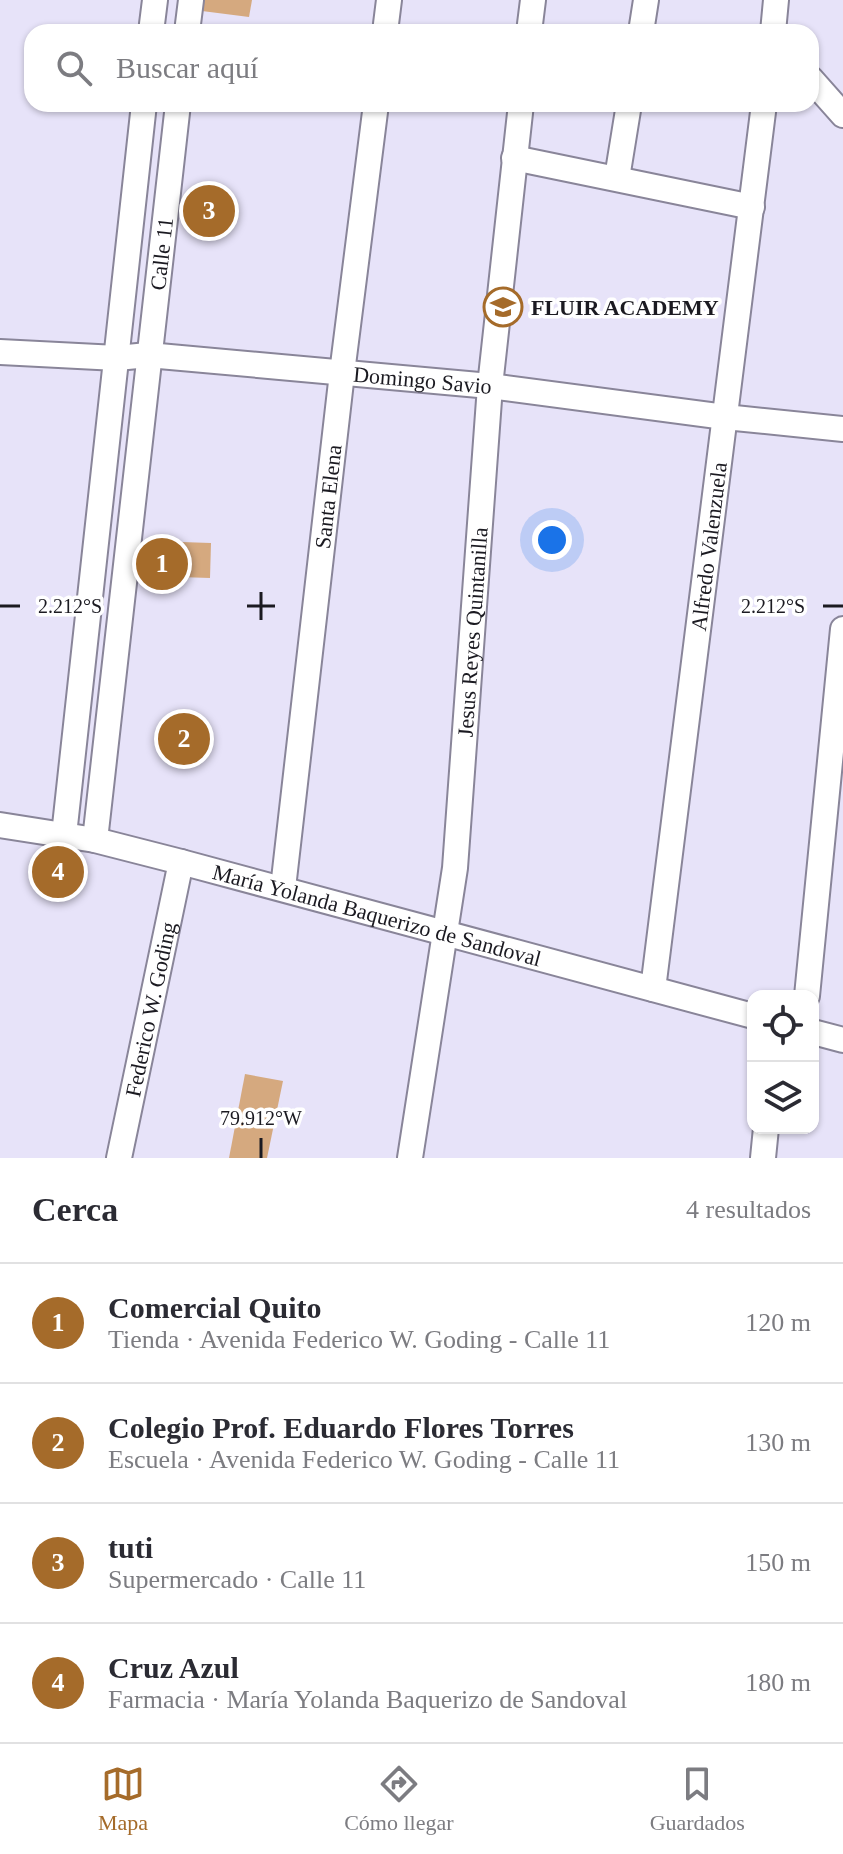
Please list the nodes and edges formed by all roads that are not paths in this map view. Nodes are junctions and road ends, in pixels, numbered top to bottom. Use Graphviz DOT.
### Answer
graph roads {
  1 [pos="155,0"];
  2 [pos="191,0"];
  3 [pos="389,0"];
  4 [pos="533,0"];
  5 [pos="646,0"];
  6 [pos="776,0"];
  7 [pos="152,24"];
  8 [pos="188,24"];
  9 [pos="386,24"];
  10 [pos="530,24"];
  11 [pos="642,24"];
  12 [pos="774,24"];
  13 [pos="819,88"];
  14 [pos="143,112"];
  15 [pos="177,112"];
  16 [pos="375,112"];
  17 [pos="520,112"];
  18 [pos="628,112"];
  19 [pos="763,112"];
  20 [pos="843,115"];
  21 [pos="514,158"];
  22 [pos="617,178"];
  23 [pos="752,207"];
  24 [pos="0,352"];
  25 [pos="148,355"];
  26 [pos="117,358"];
  27 [pos="342,373"];
  28 [pos="490,386"];
  29 [pos="725,417"];
  30 [pos="843,429"];
  31 [pos="843,629"];
  32 [pos="0,825"];
  33 [pos="64,835"];
  34 [pos="95,840"];
  35 [pos="181,862"];
  36 [pos="283,888"];
  37 [pos="445,932"];
  38 [pos="653,989"];
  39 [pos="808,990"];
  40 [pos="747,1014"];
  41 [pos="819,1034"];
  42 [pos="843,1040"];
  43 [pos="765,1134"];
  44 [pos="119,1158"];
  45 [pos="410,1158"];
  46 [pos="763,1158"];
  1 -- 7 [label="street"];
  2 -- 8 [label="street"];
  3 -- 9 [label="street"];
  4 -- 10 [label="street"];
  5 -- 11 [label="street"];
  6 -- 12 [label="street"];
  13 -- 20 [label="street"];
  14 -- 26 [label="street"];
  15 -- 25 [label="street, Calle 11"];
  16 -- 27 [label="street, Santa Elena"];
  17 -- 21 [label="street, Jesus Reyes Quintanilla"];
  18 -- 22 [label="street"];
  19 -- 23 [label="street, Alfredo Valenzuela"];
  21 -- 22 [label="street"];
  21 -- 28 [label="street, Jesus Reyes Quintanilla"];
  22 -- 23 [label="street"];
  23 -- 29 [label="street, Alfredo Valenzuela"];
  24 -- 26 [label="street, Domingo Savio"];
  25 -- 26 [label="street, Domingo Savio"];
  25 -- 27 [label="street, Domingo Savio"];
  25 -- 34 [label="street, Calle 11"];
  26 -- 33 [label="street"];
  27 -- 28 [label="street, Domingo Savio"];
  27 -- 36 [label="street, Santa Elena"];
  28 -- 29 [label="street, Domingo Savio"];
  28 -- 37 [label="street, Jesus Reyes Quintanilla"];
  29 -- 30 [label="street, Domingo Savio"];
  29 -- 38 [label="street, Alfredo Valenzuela"];
  31 -- 39 [label="street"];
  32 -- 33 [label="street, María Yolanda Baquerizo de Sandoval"];
  33 -- 34 [label="street, María Yolanda Baquerizo de Sandoval"];
  34 -- 35 [label="street, María Yolanda Baquerizo de Sandoval"];
  35 -- 36 [label="street, María Yolanda Baquerizo de Sandoval"];
  35 -- 44 [label="street, Federico W. Goding"];
  36 -- 37 [label="street, María Yolanda Baquerizo de Sandoval"];
  37 -- 38 [label="street, María Yolanda Baquerizo de Sandoval"];
  37 -- 45 [label="street, Jesus Reyes Quintanilla"];
  38 -- 40 [label="street, María Yolanda Baquerizo de Sandoval"];
  41 -- 42 [label="street"];
  43 -- 46 [label="street"];
}
